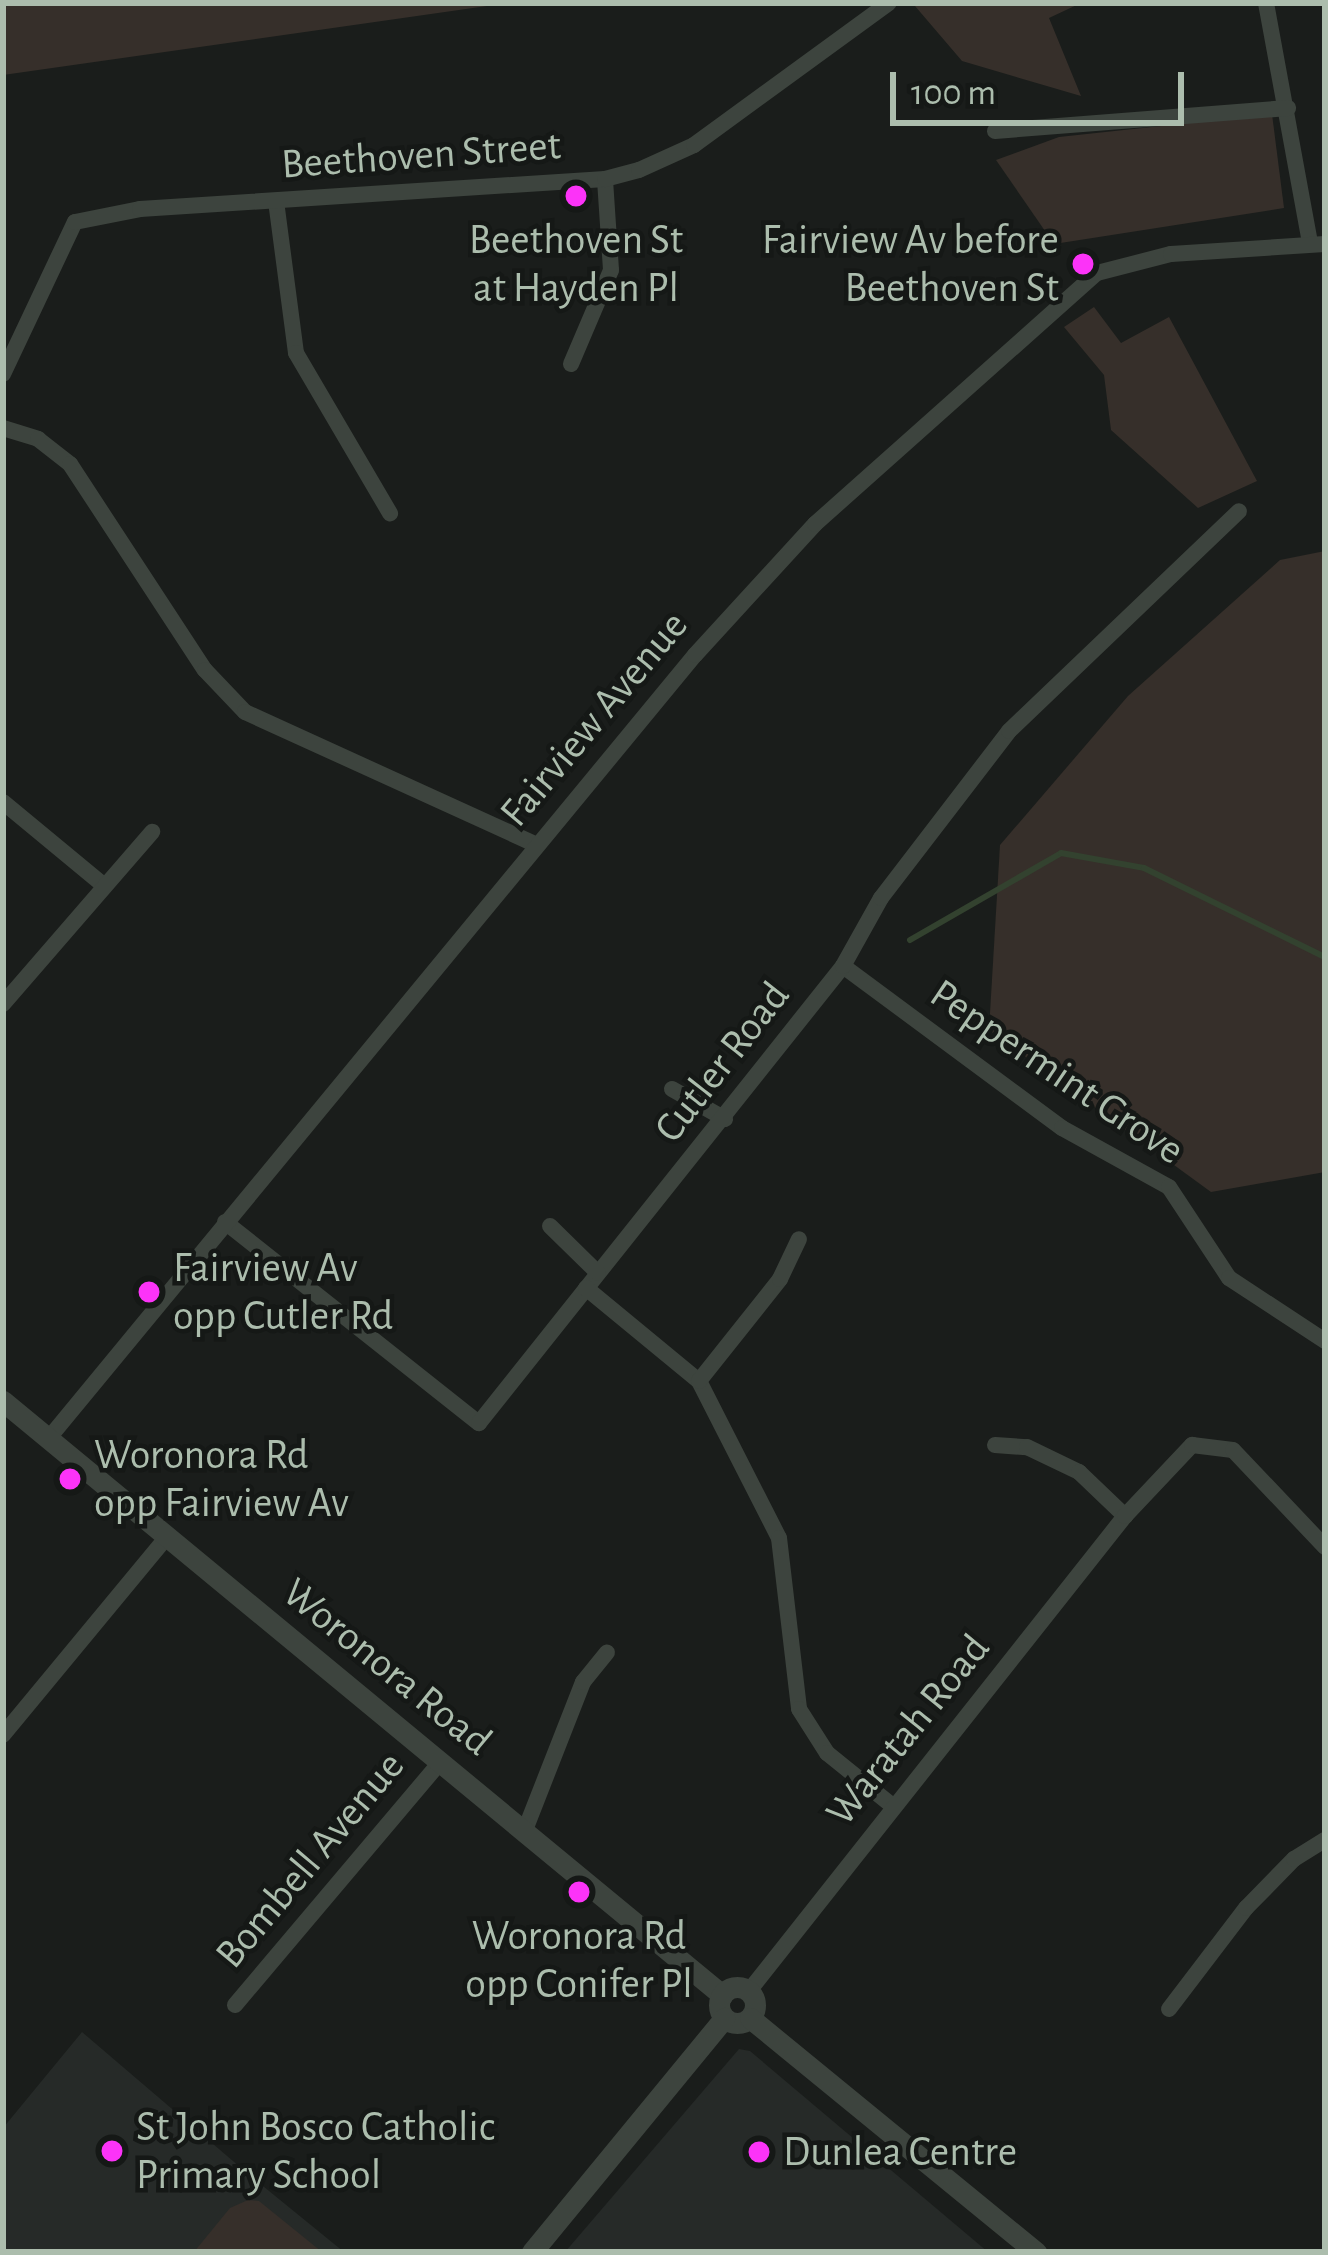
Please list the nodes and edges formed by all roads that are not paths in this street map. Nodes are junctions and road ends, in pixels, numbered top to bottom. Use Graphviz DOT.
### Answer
graph roads {
  1 [pos="889,3"];
  2 [pos="1266,3"];
  3 [pos="1288,107"];
  4 [pos="995,131"];
  5 [pos="605,179"];
  6 [pos="276,201"];
  7 [pos="1318,243"];
  8 [pos="571,364"];
  9 [pos="3,374"];
  10 [pos="3,428"];
  11 [pos="1239,511"];
  12 [pos="390,513"];
  13 [pos="3,802"];
  14 [pos="152,832"];
  15 [pos="537,844"];
  16 [pos="102,884"];
  17 [pos="843,965"];
  18 [pos="3,1004"];
  19 [pos="672,1089"];
  20 [pos="725,1119"];
  21 [pos="226,1222"];
  22 [pos="550,1226"];
  23 [pos="800,1239"];
  24 [pos="598,1273"];
  25 [pos="586,1288"];
  26 [pos="1325,1341"];
  27 [pos="700,1381"];
  28 [pos="3,1401"];
  29 [pos="49,1438"];
  30 [pos="995,1445"];
  31 [pos="1126,1516"];
  32 [pos="167,1538"];
  33 [pos="1325,1547"];
  34 [pos="607,1652"];
  35 [pos="3,1735"];
  36 [pos="441,1761"];
  37 [pos="894,1808"];
  38 [pos="525,1830"];
  39 [pos="1325,1840"];
  40 [pos="749,1991"];
  41 [pos="722,1995"];
  42 [pos="235,2006"];
  43 [pos="1169,2009"];
  44 [pos="724,2018"];
  45 [pos="750,2018"];
  46 [pos="532,2252"];
  47 [pos="1036,2252"];
  1 -- 5 [label="street, Beethoven Street"];
  2 -- 3 [label="street"];
  3 -- 4 [label="street"];
  3 -- 7 [label="street"];
  5 -- 6 [label="street, Beethoven Street"];
  5 -- 8 [label="street"];
  6 -- 9 [label="street, Beethoven Street"];
  6 -- 12 [label="street"];
  7 -- 15 [label="street, Fairview Avenue"];
  10 -- 15 [label="street"];
  11 -- 17 [label="street, Cutler Road"];
  13 -- 16 [label="street"];
  14 -- 16 [label="street"];
  15 -- 21 [label="street, Fairview Avenue"];
  16 -- 18 [label="street"];
  17 -- 20 [label="street, Cutler Road"];
  17 -- 26 [label="street, Peppermint Grove"];
  19 -- 20 [label="street"];
  20 -- 24 [label="street, Cutler Road"];
  21 -- 25 [label="street, Cutler Road"];
  21 -- 29 [label="street, Fairview Avenue"];
  22 -- 24 [label="street"];
  23 -- 27 [label="street"];
  24 -- 25 [label="street, Cutler Road"];
  25 -- 27 [label="street"];
  27 -- 37 [label="street"];
  28 -- 29 [label="street, Woronora Road"];
  29 -- 32 [label="street, Woronora Road"];
  30 -- 31 [label="street"];
  31 -- 33 [label="street, Waratah Road"];
  31 -- 37 [label="street, Waratah Road"];
  32 -- 35 [label="street"];
  32 -- 36 [label="street, Woronora Road"];
  34 -- 38 [label="street"];
  36 -- 38 [label="street, Woronora Road"];
  36 -- 42 [label="street, Bombell Avenue"];
  37 -- 40 [label="street, Waratah Road"];
  38 -- 41 [label="street, Woronora Road"];
  39 -- 43 [label="street"];
  40 -- 41 [label="street"];
  40 -- 45 [label="street"];
  41 -- 44 [label="street"];
  44 -- 45 [label="street"];
  44 -- 46 [label="street"];
  45 -- 47 [label="street"];
}
